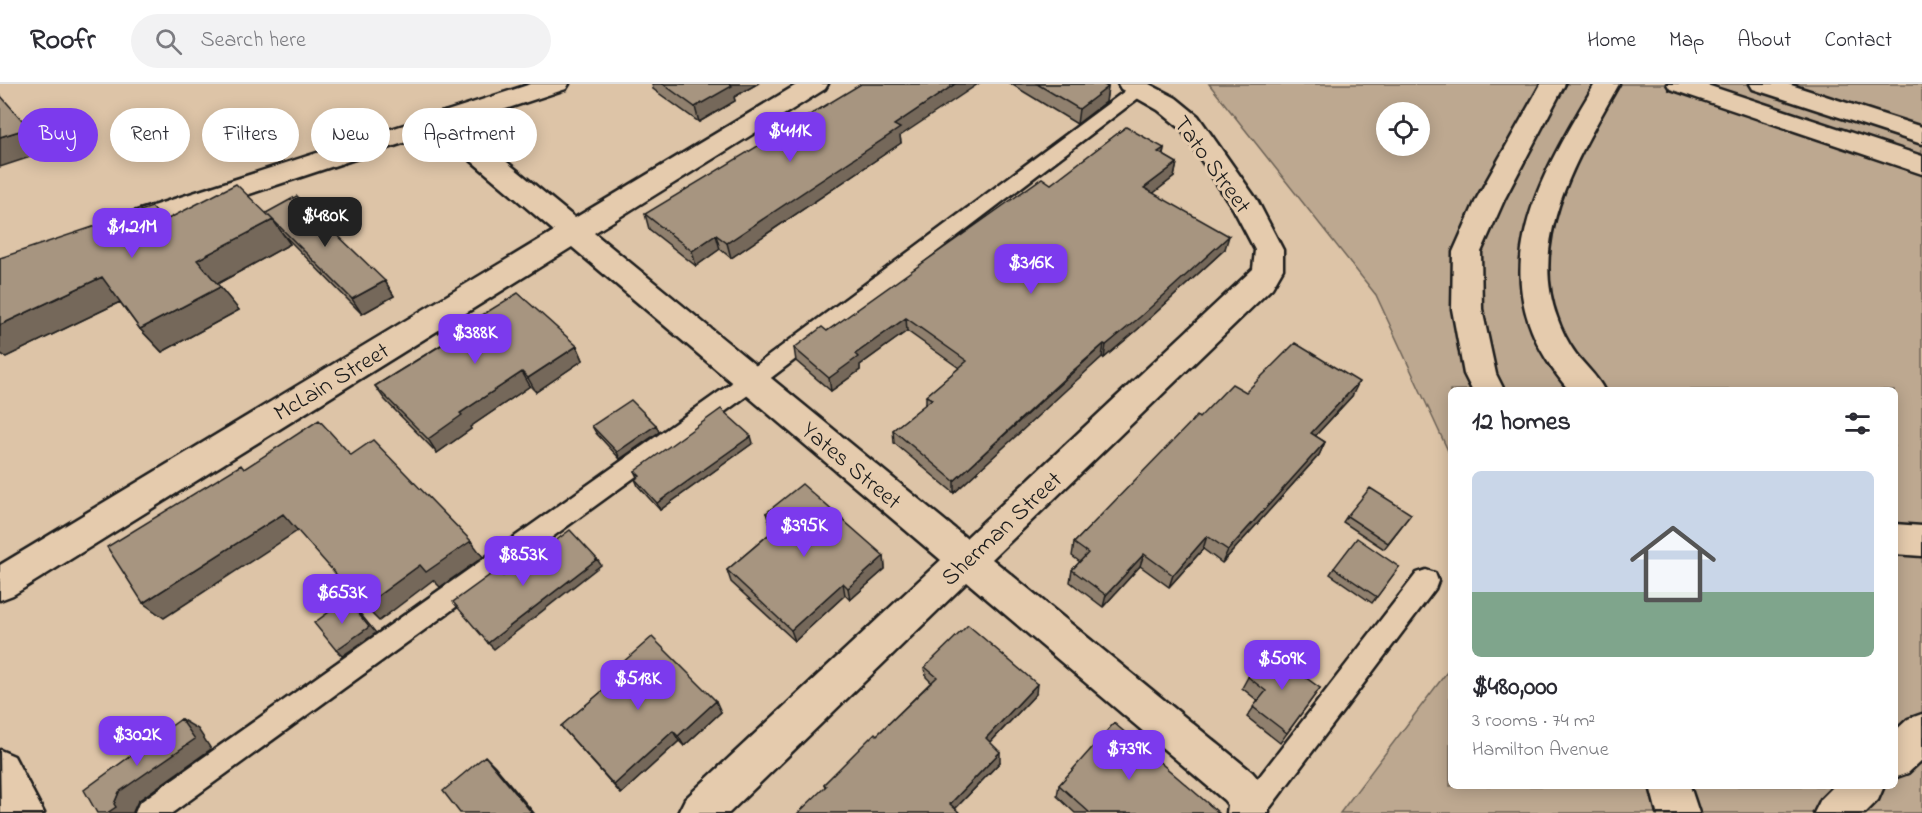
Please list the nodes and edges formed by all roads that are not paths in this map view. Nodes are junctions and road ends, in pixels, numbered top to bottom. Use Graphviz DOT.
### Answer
graph roads {
  1 [pos="557,84"];
  2 [pos="816,84"];
  3 [pos="1553,84"];
  4 [pos="1607,84"];
  5 [pos="1679,84"];
  6 [pos="1762,84"];
  7 [pos="1135,86"];
  8 [pos="484,108"];
  9 [pos="402,135"];
  10 [pos="1922,136"];
  11 [pos="489,162"];
  12 [pos="1922,165"];
  13 [pos="1260,230"];
  14 [pos="573,234"];
  15 [pos="90,237"];
  16 [pos="752,381"];
  17 [pos="1486,387"];
  18 [pos="1586,387"];
  19 [pos="1898,539"];
  20 [pos="1922,541"];
  21 [pos="967,560"];
  22 [pos="1426,581"];
  23 [pos="0,584"];
  24 [pos="1922,733"];
  25 [pos="1898,755"];
  26 [pos="0,770"];
  27 [pos="1671,789"];
  28 [pos="23,813"];
  29 [pos="149,813"];
  30 [pos="699,813"];
  31 [pos="1249,813"];
  32 [pos="1678,813"];
  1 -- 8 [label="main road"];
  2 -- 14 [label="main road, McLain Street"];
  3 -- 17 [label="main road"];
  4 -- 18 [label="main road"];
  5 -- 12 [label="main road"];
  6 -- 10 [label="main road"];
  7 -- 13 [label="main road, Tato Street"];
  7 -- 16 [label="lane"];
  9 -- 15 [label="main road"];
  11 -- 14 [label="main road, Yates Street"];
  13 -- 21 [label="main road, Sherman Street"];
  14 -- 16 [label="main road, Yates Street"];
  14 -- 23 [label="main road, McLain Street"];
  16 -- 21 [label="main road, Yates Street"];
  16 -- 29 [label="lane"];
  19 -- 20 [label="main road"];
  21 -- 30 [label="main road, Sherman Street"];
  21 -- 31 [label="main road, Yates Street"];
  22 -- 31 [label="lane"];
  24 -- 25 [label="main road"];
  26 -- 28 [label="main road"];
  27 -- 32 [label="main road"];
}
